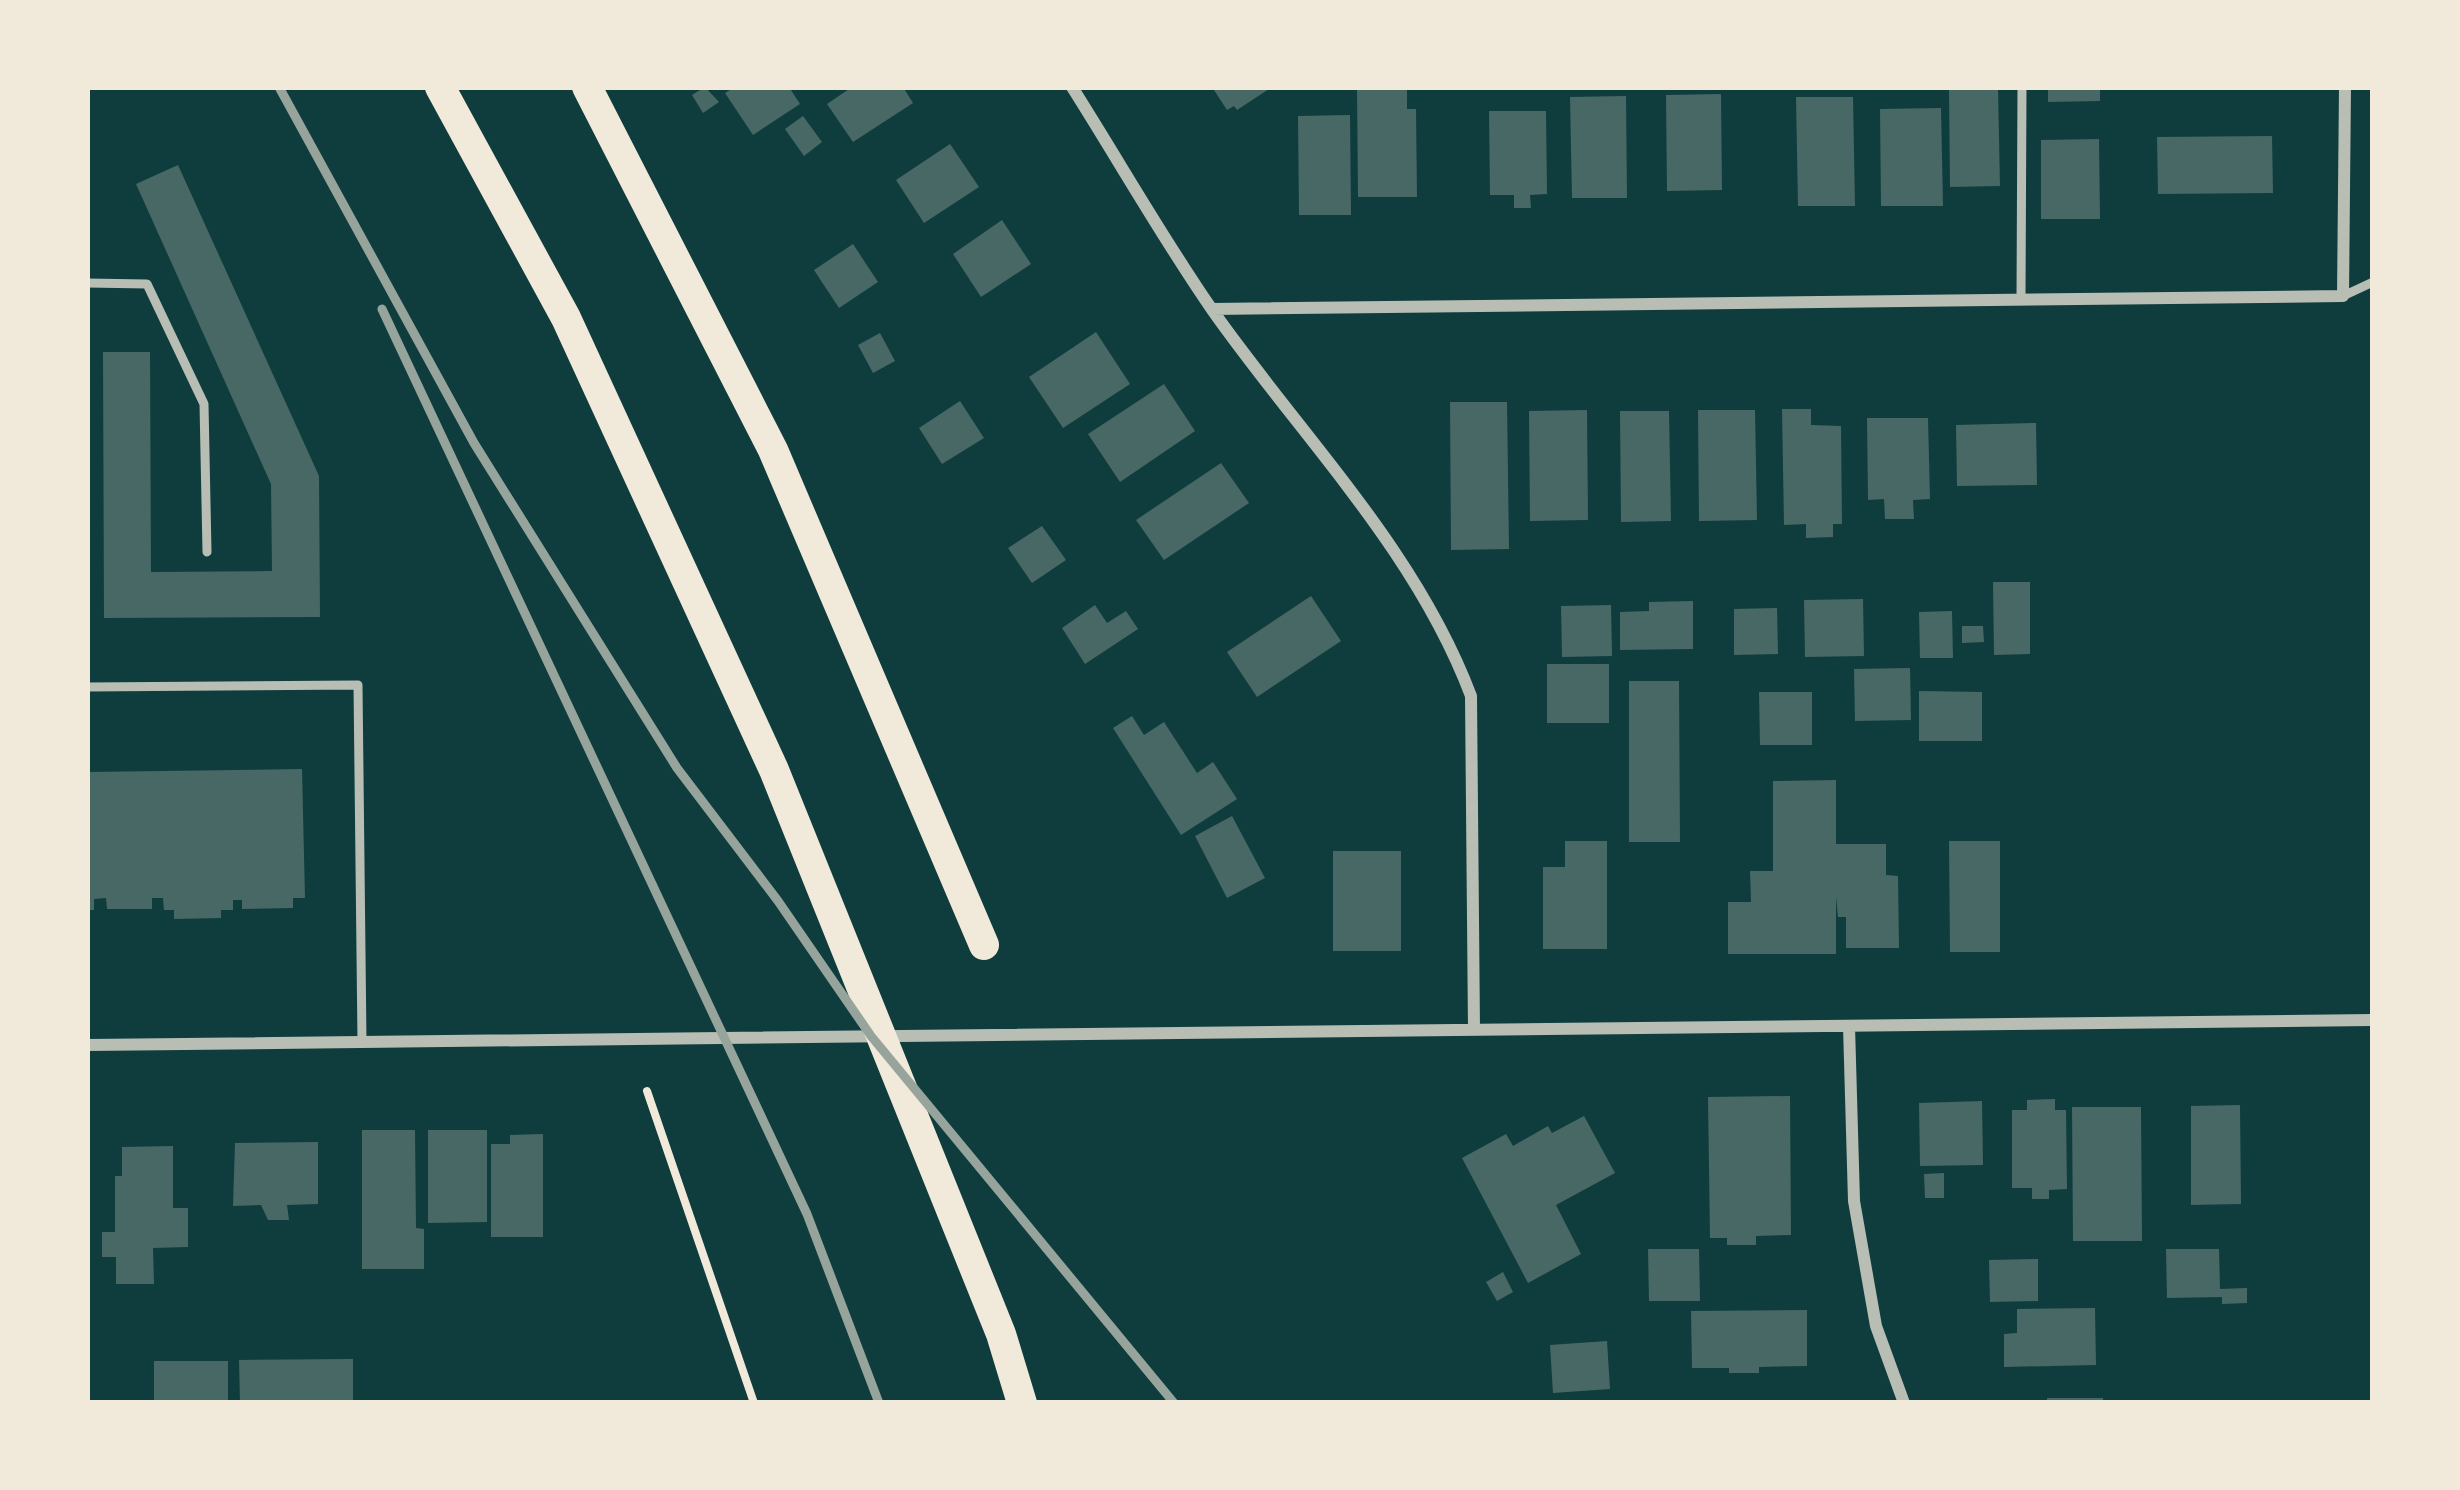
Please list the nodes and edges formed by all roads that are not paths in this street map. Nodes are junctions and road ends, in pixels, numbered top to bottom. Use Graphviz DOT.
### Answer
graph roads {
  1 [pos="440,87"];
  2 [pos="587,87"];
  3 [pos="1072,87"];
  4 [pos="2022,87"];
  5 [pos="2345,87"];
  6 [pos="2373,282"];
  7 [pos="87,284"];
  8 [pos="2343,296"];
  9 [pos="2021,298"];
  10 [pos="1212,309"];
  11 [pos="207,552"];
  12 [pos="87,688"];
  13 [pos="984,945"];
  14 [pos="2373,1020"];
  15 [pos="1849,1026"];
  16 [pos="1474,1030"];
  17 [pos="362,1042"];
  18 [pos="87,1045"];
  19 [pos="1022,1403"];
  20 [pos="1904,1403"];
  1 -- 19 [label="main road"];
  2 -- 13 [label="main road"];
  3 -- 10 [label="street"];
  4 -- 9 [label="lane"];
  5 -- 8 [label="street"];
  6 -- 8 [label="lane"];
  7 -- 11 [label="lane"];
  8 -- 9 [label="street"];
  9 -- 10 [label="street"];
  10 -- 16 [label="street"];
  12 -- 17 [label="lane"];
  14 -- 15 [label="street"];
  15 -- 16 [label="street"];
  15 -- 20 [label="street"];
  16 -- 17 [label="street"];
  17 -- 18 [label="street"];
}
